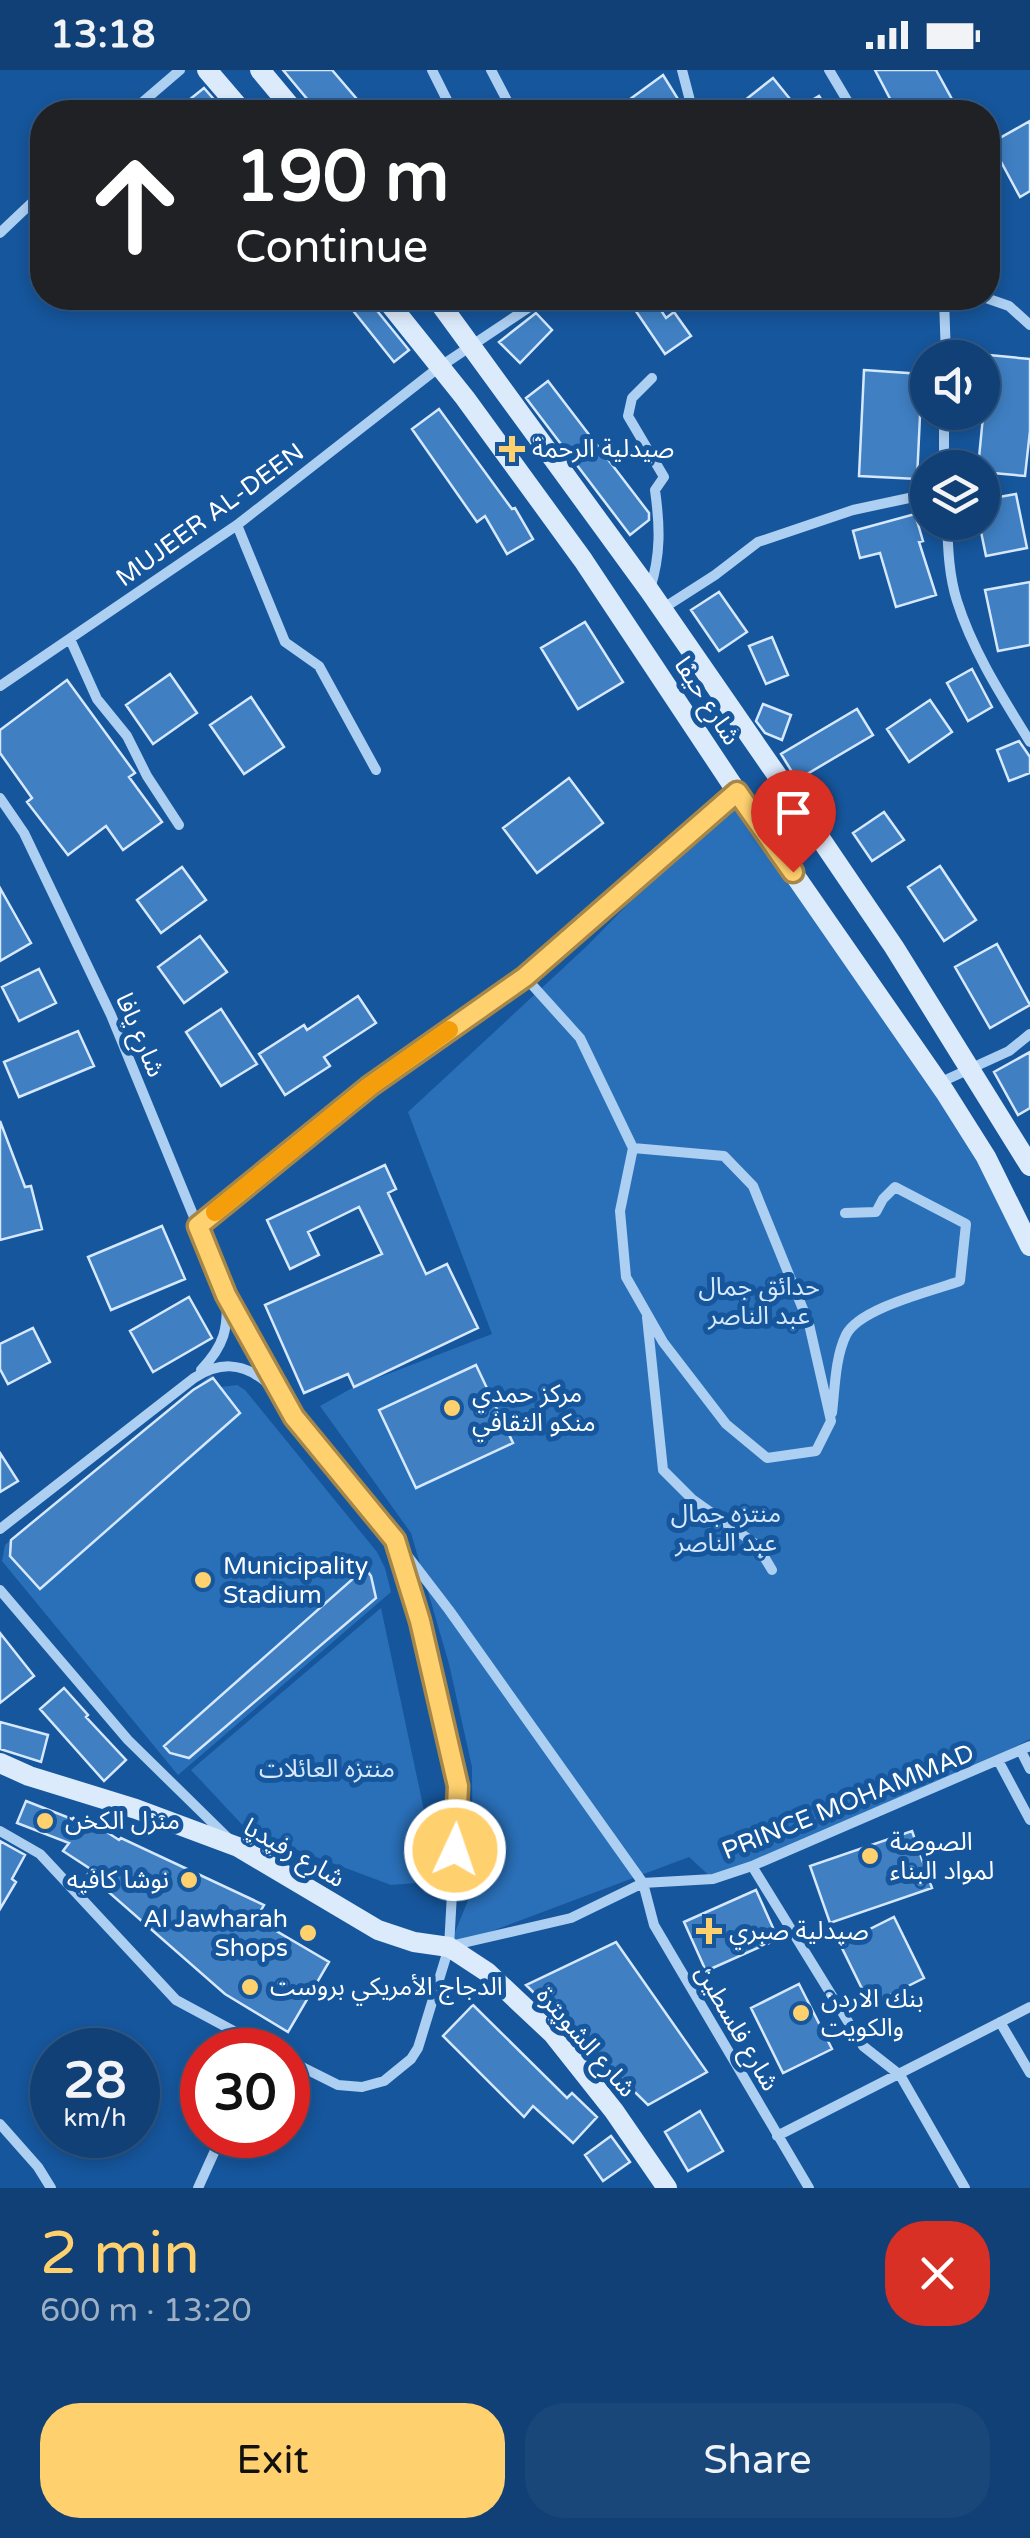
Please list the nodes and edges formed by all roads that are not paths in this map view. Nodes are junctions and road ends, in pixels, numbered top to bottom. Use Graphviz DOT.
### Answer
graph roads {
  1 [pos="180,70"];
  2 [pos="260,70"];
  3 [pos="432,70"];
  4 [pos="490,70"];
  5 [pos="682,70"];
  6 [pos="828,70"];
  7 [pos="219,74"];
  8 [pos="145,100"];
  9 [pos="235,100"];
  10 [pos="285,100"];
  11 [pos="447,100"];
  12 [pos="507,100"];
  13 [pos="691,100"];
  14 [pos="847,100"];
  15 [pos="30,204"];
  16 [pos="0,233"];
  17 [pos="1000,303"];
  18 [pos="394,310"];
  19 [pos="445,310"];
  20 [pos="524,310"];
  21 [pos="944,310"];
  22 [pos="1030,324"];
  23 [pos="945,340"];
  24 [pos="472,345"];
  25 [pos="438,368"];
  26 [pos="652,378"];
  27 [pos="910,498"];
  28 [pos="237,525"];
  29 [pos="947,540"];
  30 [pos="650,590"];
  31 [pos="662,609"];
  32 [pos="70,639"];
  33 [pos="0,686"];
  34 [pos="1030,742"];
  35 [pos="376,770"];
  36 [pos="737,792"];
  37 [pos="0,798"];
  38 [pos="179,824"];
  39 [pos="525,977"];
  40 [pos="1030,1034"];
  41 [pos="969,1068"];
  42 [pos="939,1082"];
  43 [pos="633,1148"];
  44 [pos="1030,1166"];
  45 [pos="845,1214"];
  46 [pos="198,1226"];
  47 [pos="1030,1246"];
  48 [pos="226,1295"];
  49 [pos="646,1311"];
  50 [pos="194,1378"];
  51 [pos="294,1417"];
  52 [pos="831,1421"];
  53 [pos="0,1529"];
  54 [pos="395,1540"];
  55 [pos="772,1570"];
  56 [pos="0,1590"];
  57 [pos="1026,1749"];
  58 [pos="1000,1762"];
  59 [pos="0,1763"];
  60 [pos="1030,1769"];
  61 [pos="1030,1820"];
  62 [pos="0,1831"];
  63 [pos="238,1847"];
  64 [pos="752,1866"];
  65 [pos="643,1883"];
  66 [pos="449,1946"];
  67 [pos="1030,2007"];
  68 [pos="1000,2022"];
  69 [pos="227,2028"];
  70 [pos="310,2072"];
  71 [pos="1030,2073"];
  72 [pos="900,2076"];
  73 [pos="0,2124"];
  74 [pos="777,2136"];
  75 [pos="212,2158"];
  76 [pos="51,2188"];
  77 [pos="198,2188"];
  78 [pos="666,2188"];
  79 [pos="809,2188"];
  80 [pos="965,2188"];
  1 -- 8 [label="street"];
  2 -- 10 [label="main road"];
  3 -- 11 [label="street"];
  4 -- 12 [label="street"];
  5 -- 13 [label="street"];
  6 -- 14 [label="street"];
  7 -- 9 [label="main road"];
  15 -- 16 [label="street"];
  17 -- 22 [label="street"];
  18 -- 25 [label="main road, شارع حيفا"];
  19 -- 24 [label="main road, شارع حيفا"];
  20 -- 24 [label="street, MUJEER AL-DEEN"];
  21 -- 23 [label="street"];
  24 -- 25 [label="street, MUJEER AL-DEEN"];
  24 -- 30 [label="main road, شارع حيفا"];
  25 -- 28 [label="street, MUJEER AL-DEEN"];
  25 -- 36 [label="main road, شارع حيفا"];
  26 -- 30 [label="street"];
  27 -- 31 [label="street"];
  28 -- 32 [label="street, MUJEER AL-DEEN"];
  28 -- 35 [label="street"];
  29 -- 34 [label="street"];
  30 -- 31 [label="main road, شارع حيفا"];
  31 -- 41 [label="main road, شارع حيفا"];
  32 -- 33 [label="street, MUJEER AL-DEEN"];
  32 -- 38 [label="street"];
  36 -- 39 [label="street"];
  36 -- 42 [label="main road, شارع حيفا"];
  37 -- 46 [label="street, شارع يافا"];
  39 -- 43 [label="street"];
  39 -- 46 [label="street"];
  40 -- 41 [label="street"];
  41 -- 42 [label="street"];
  41 -- 44 [label="main road, شارع حيفا"];
  42 -- 47 [label="main road, شارع حيفا"];
  43 -- 49 [label="street"];
  43 -- 52 [label="street"];
  45 -- 52 [label="street"];
  46 -- 48 [label="street, شارع يافا"];
  48 -- 50 [label="street"];
  48 -- 51 [label="street, شارع يافا"];
  49 -- 52 [label="street"];
  49 -- 55 [label="street"];
  50 -- 51 [label="street"];
  50 -- 53 [label="street"];
  51 -- 54 [label="street"];
  54 -- 65 [label="street, شارع فلسطين"];
  54 -- 66 [label="street"];
  56 -- 63 [label="street"];
  57 -- 58 [label="street, PRINCE MOHAMMAD"];
  57 -- 60 [label="street"];
  58 -- 61 [label="street"];
  58 -- 64 [label="street, PRINCE MOHAMMAD"];
  59 -- 63 [label="main road, شارع رفيديا"];
  62 -- 69 [label="street"];
  63 -- 66 [label="main road, شارع رفيديا"];
  64 -- 65 [label="street, PRINCE MOHAMMAD"];
  64 -- 72 [label="street"];
  65 -- 66 [label="street, PRINCE MOHAMMAD"];
  65 -- 74 [label="street, شارع فلسطين"];
  66 -- 70 [label="street"];
  66 -- 78 [label="main road, شارع الشويترة"];
  67 -- 68 [label="street"];
  68 -- 71 [label="street"];
  68 -- 72 [label="street"];
  72 -- 74 [label="street"];
  72 -- 80 [label="street"];
  73 -- 76 [label="street"];
  74 -- 79 [label="street, شارع فلسطين"];
  75 -- 77 [label="street"];
}
